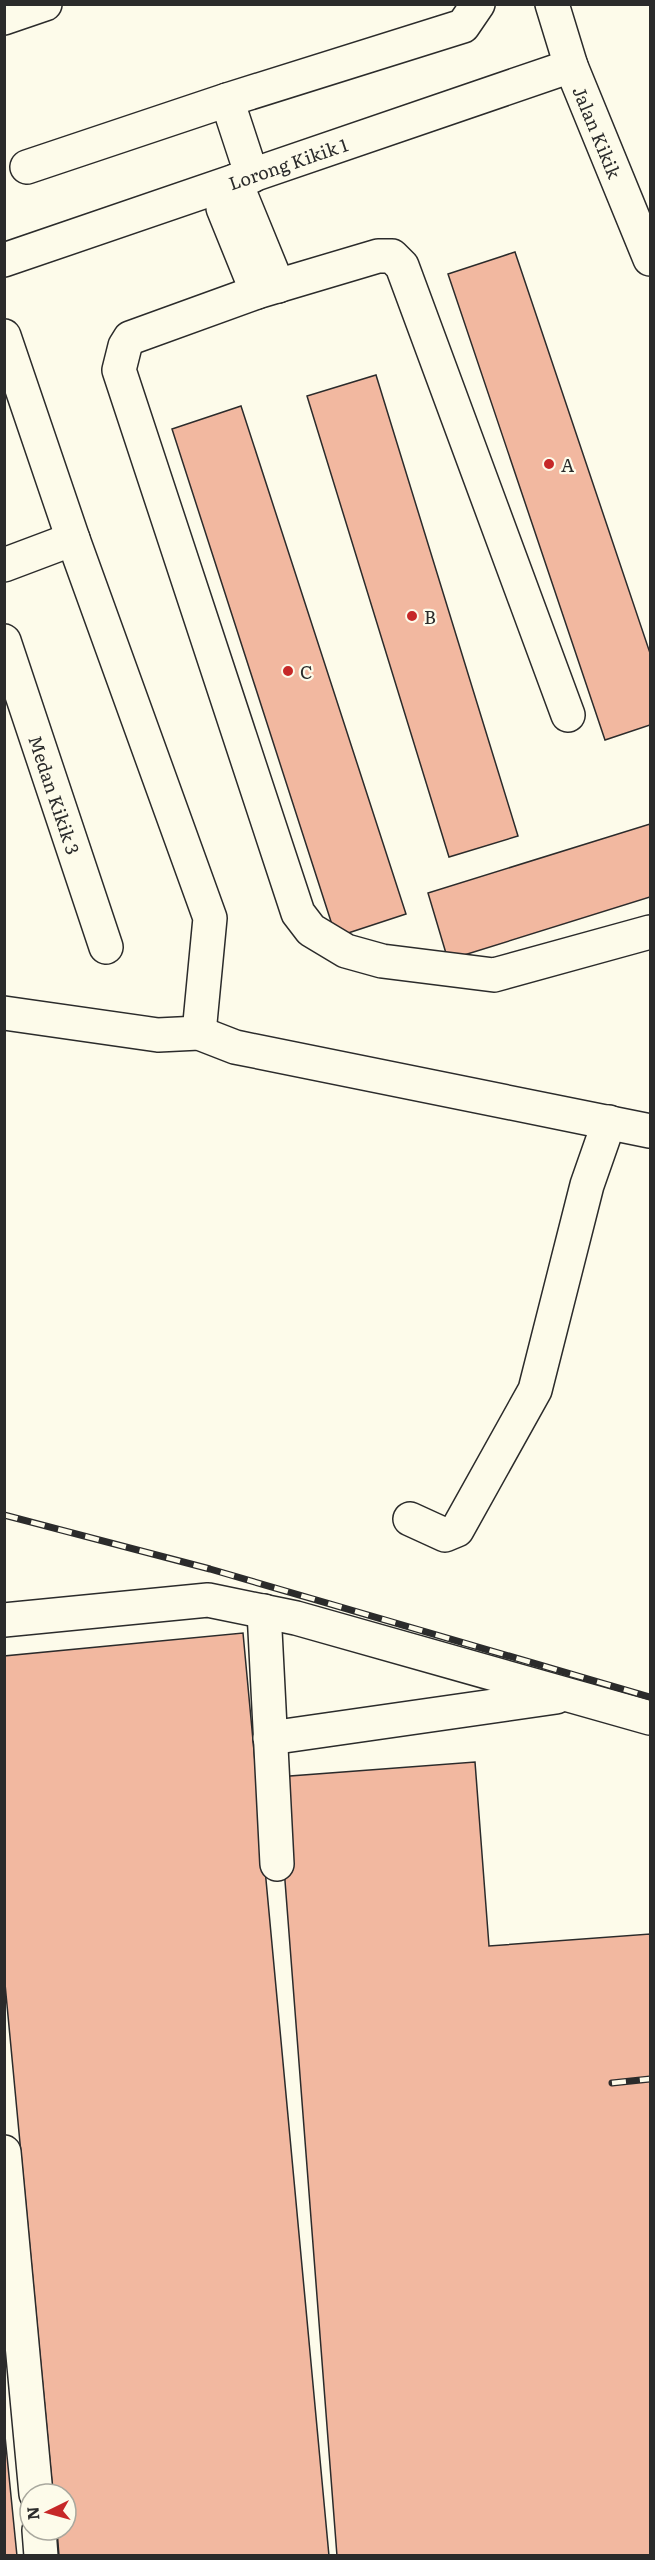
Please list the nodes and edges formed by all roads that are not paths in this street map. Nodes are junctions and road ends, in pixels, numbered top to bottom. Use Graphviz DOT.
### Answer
graph roads {
  1 [pos="45,4"];
  2 [pos="478,4"];
  3 [pos="552,4"];
  4 [pos="4,18"];
  5 [pos="571,66"];
  6 [pos="226,100"];
  7 [pos="27,167"];
  8 [pos="234,182"];
  9 [pos="651,259"];
  10 [pos="4,260"];
  11 [pos="267,289"];
  12 [pos="4,336"];
  13 [pos="73,539"];
  14 [pos="4,565"];
  15 [pos="4,641"];
  16 [pos="568,715"];
  17 [pos="651,932"];
  18 [pos="106,947"];
  19 [pos="4,1013"];
  20 [pos="199,1034"];
  21 [pos="609,1122"];
  22 [pos="651,1131"];
  23 [pos="410,1519"];
  24 [pos="264,1611"];
  25 [pos="4,1620"];
  26 [pos="570,1695"];
  27 [pos="651,1718"];
  28 [pos="270,1738"];
  29 [pos="277,1864"];
  30 [pos="4,2152"];
  31 [pos="35,2482"];
  1 -- 4 [label="street"];
  2 -- 6 [label="street"];
  3 -- 5 [label="street, Jalan Kikik"];
  5 -- 8 [label="street, Lorong Kikik 1"];
  5 -- 9 [label="street, Jalan Kikik"];
  6 -- 7 [label="street"];
  6 -- 8 [label="street"];
  8 -- 10 [label="street, Lorong Kikik 1"];
  8 -- 11 [label="street"];
  11 -- 16 [label="street"];
  11 -- 17 [label="street"];
  12 -- 13 [label="street"];
  13 -- 14 [label="street"];
  13 -- 20 [label="street"];
  15 -- 18 [label="street, Medan Kikik 3"];
  19 -- 20 [label="street"];
  20 -- 21 [label="street"];
  21 -- 22 [label="street"];
  21 -- 23 [label="street"];
  24 -- 25 [label="street"];
  24 -- 26 [label="street"];
  24 -- 28 [label="street"];
  26 -- 27 [label="street"];
  26 -- 28 [label="street"];
  28 -- 29 [label="street"];
  30 -- 31 [label="street"];
}
